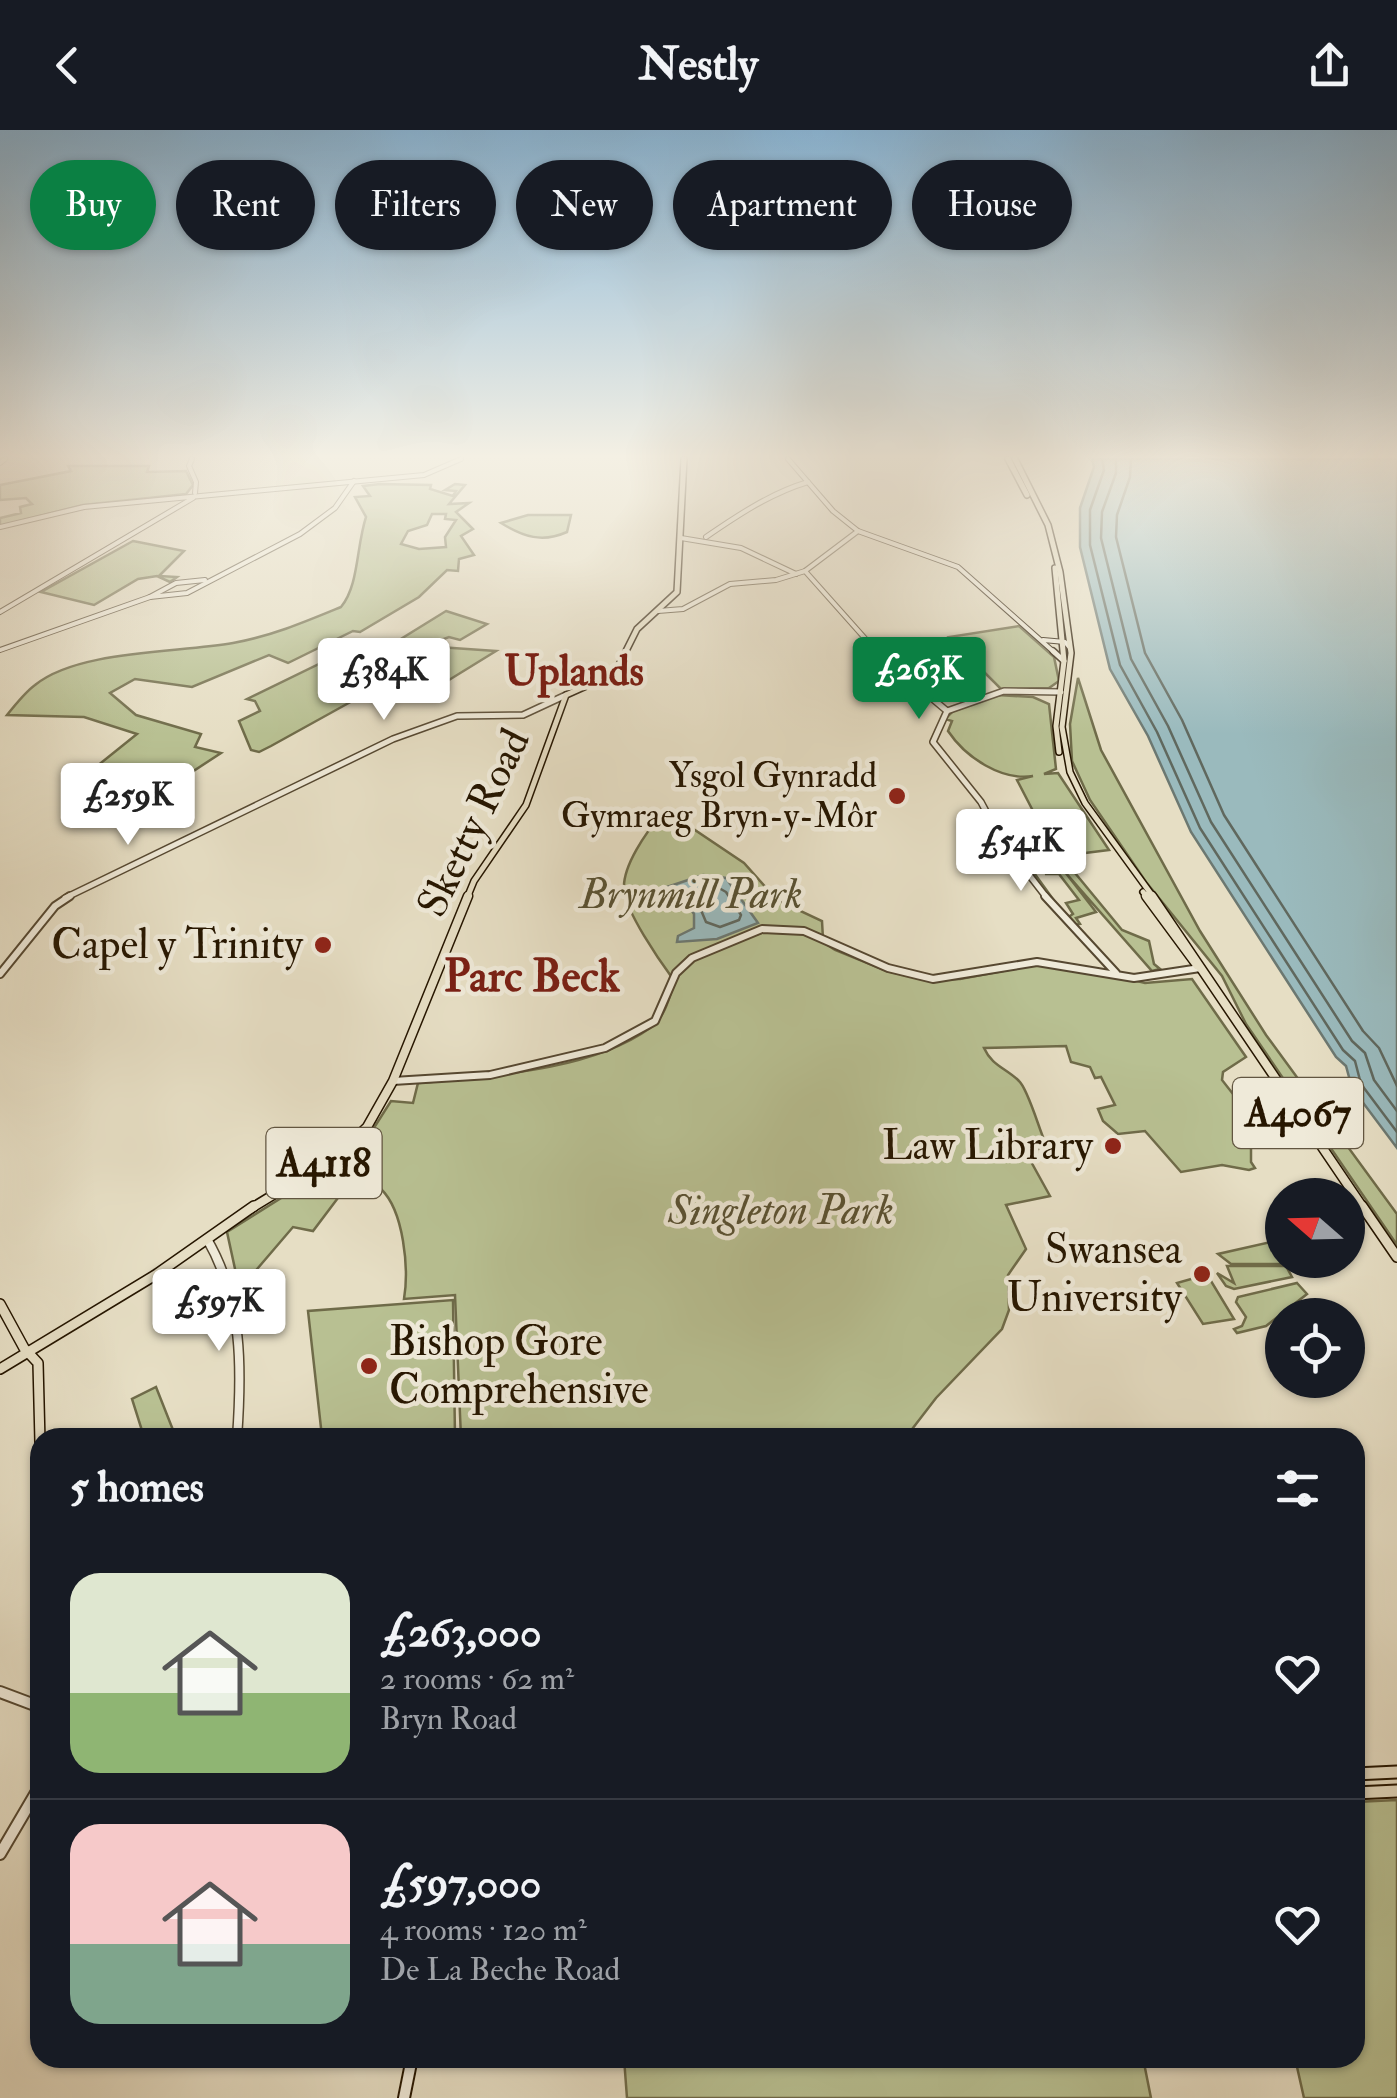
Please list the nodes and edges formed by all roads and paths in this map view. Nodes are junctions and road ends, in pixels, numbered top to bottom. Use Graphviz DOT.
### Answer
graph roads {
  1 [pos="109,551"];
  2 [pos="263,551"];
  3 [pos="680,551"];
  4 [pos="753,551"];
  5 [pos="832,551"];
  6 [pos="912,551"];
  7 [pos="1050,551"];
  8 [pos="1055,551"];
  9 [pos="805,571"];
  10 [pos="796,574"];
  11 [pos="194,585"];
  12 [pos="165,593"];
  13 [pos="0,612"];
  14 [pos="655,613"];
  15 [pos="1038,637"];
  16 [pos="1065,639"];
  17 [pos="1044,642"];
  18 [pos="0,650"];
  19 [pos="1064,661"];
  20 [pos="1061,692"];
  21 [pos="566,695"];
  22 [pos="947,710"];
  23 [pos="1062,753"];
  24 [pos="1200,968"];
  25 [pos="1110,970"];
  26 [pos="0,974"];
  27 [pos="393,1081"];
  28 [pos="207,1239"];
  29 [pos="1397,1257"];
  30 [pos="0,1304"];
  31 [pos="28,1352"];
  32 [pos="0,1369"];
  33 [pos="40,1428"];
  34 [pos="238,1428"];
  35 [pos="0,1692"];
  36 [pos="30,1704"];
  37 [pos="1397,1772"];
  38 [pos="1365,1774"];
  39 [pos="1397,1791"];
  40 [pos="1365,1793"];
  41 [pos="30,1803"];
  42 [pos="0,1854"];
  43 [pos="410,2068"];
  44 [pos="404,2098"];
  1 -- 13 [label="street"];
  2 -- 11 [label="street"];
  3 -- 14 [label="main road"];
  4 -- 10 [label="street"];
  5 -- 9 [label="street"];
  6 -- 15 [label="street"];
  7 -- 16 [label="main road"];
  8 -- 16 [label="main road"];
  9 -- 10 [label="street"];
  9 -- 22 [label="street"];
  10 -- 14 [label="street"];
  11 -- 12 [label="street"];
  11 -- 12 [label="street"];
  12 -- 18 [label="street"];
  14 -- 21 [label="main road"];
  15 -- 16 [label="street"];
  15 -- 17 [label="street"];
  16 -- 17 [label="street"];
  16 -- 19 [label="main road"];
  16 -- 23 [label="main road"];
  17 -- 19 [label="street"];
  19 -- 20 [label="main road"];
  20 -- 22 [label="street"];
  20 -- 23 [label="main road"];
  21 -- 26 [label="street"];
  21 -- 27 [label="main road, Sketty Road / A4118"];
  22 -- 25 [label="street"];
  23 -- 24 [label="main road, A4067"];
  24 -- 25 [label="street"];
  24 -- 29 [label="main road, A4067"];
  25 -- 27 [label="street"];
  27 -- 28 [label="main road, A4118"];
  28 -- 31 [label="main road, A4118"];
  28 -- 34 [label="street"];
  30 -- 31 [label="main road"];
  31 -- 32 [label="main road, A4118"];
  31 -- 33 [label="main road"];
  35 -- 36 [label="street"];
  37 -- 38 [label="main road"];
  39 -- 40 [label="main road"];
  41 -- 42 [label="street"];
  43 -- 44 [label="street"];
}
